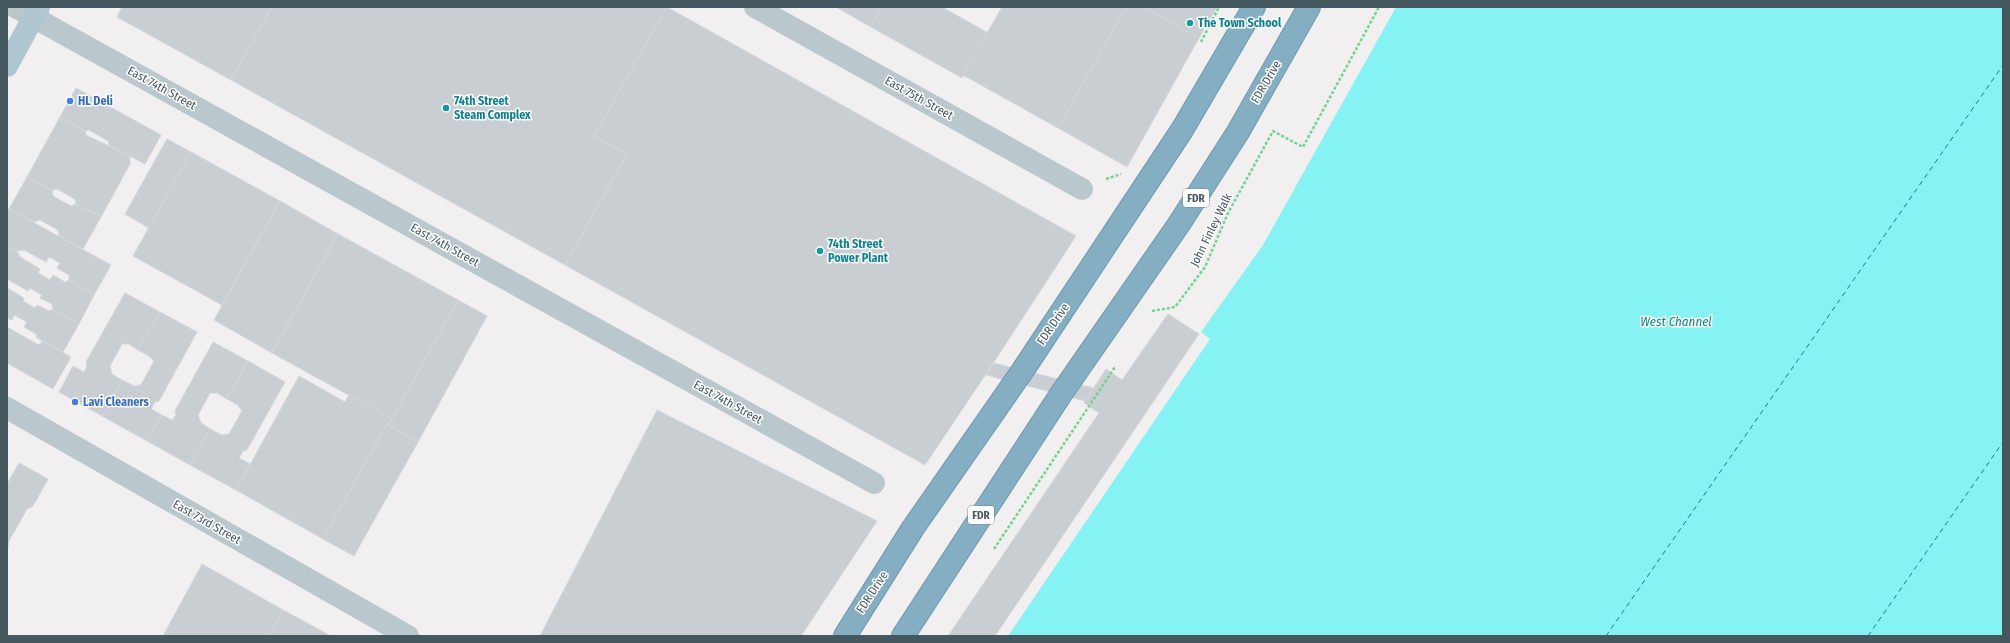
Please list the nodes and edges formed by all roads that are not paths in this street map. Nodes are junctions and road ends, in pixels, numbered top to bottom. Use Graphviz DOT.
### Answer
graph roads {
  1 [pos="755,7"];
  2 [pos="1254,7"];
  3 [pos="1309,7"];
  4 [pos="30,10"];
  5 [pos="786,14"];
  6 [pos="7,66"];
  7 [pos="1082,189"];
  8 [pos="7,408"];
  9 [pos="874,483"];
  10 [pos="408,636"];
  11 [pos="845,636"];
  12 [pos="902,636"];
  1 -- 5 [label="street, East 75th Street"];
  2 -- 11 [label="highway, FDR Drive"];
  3 -- 12 [label="highway, FDR Drive / FDR"];
  4 -- 6 [label="main road"];
  4 -- 9 [label="street, East 74th Street"];
  5 -- 7 [label="street, East 75th Street"];
  8 -- 10 [label="street, East 73rd Street"];
}
